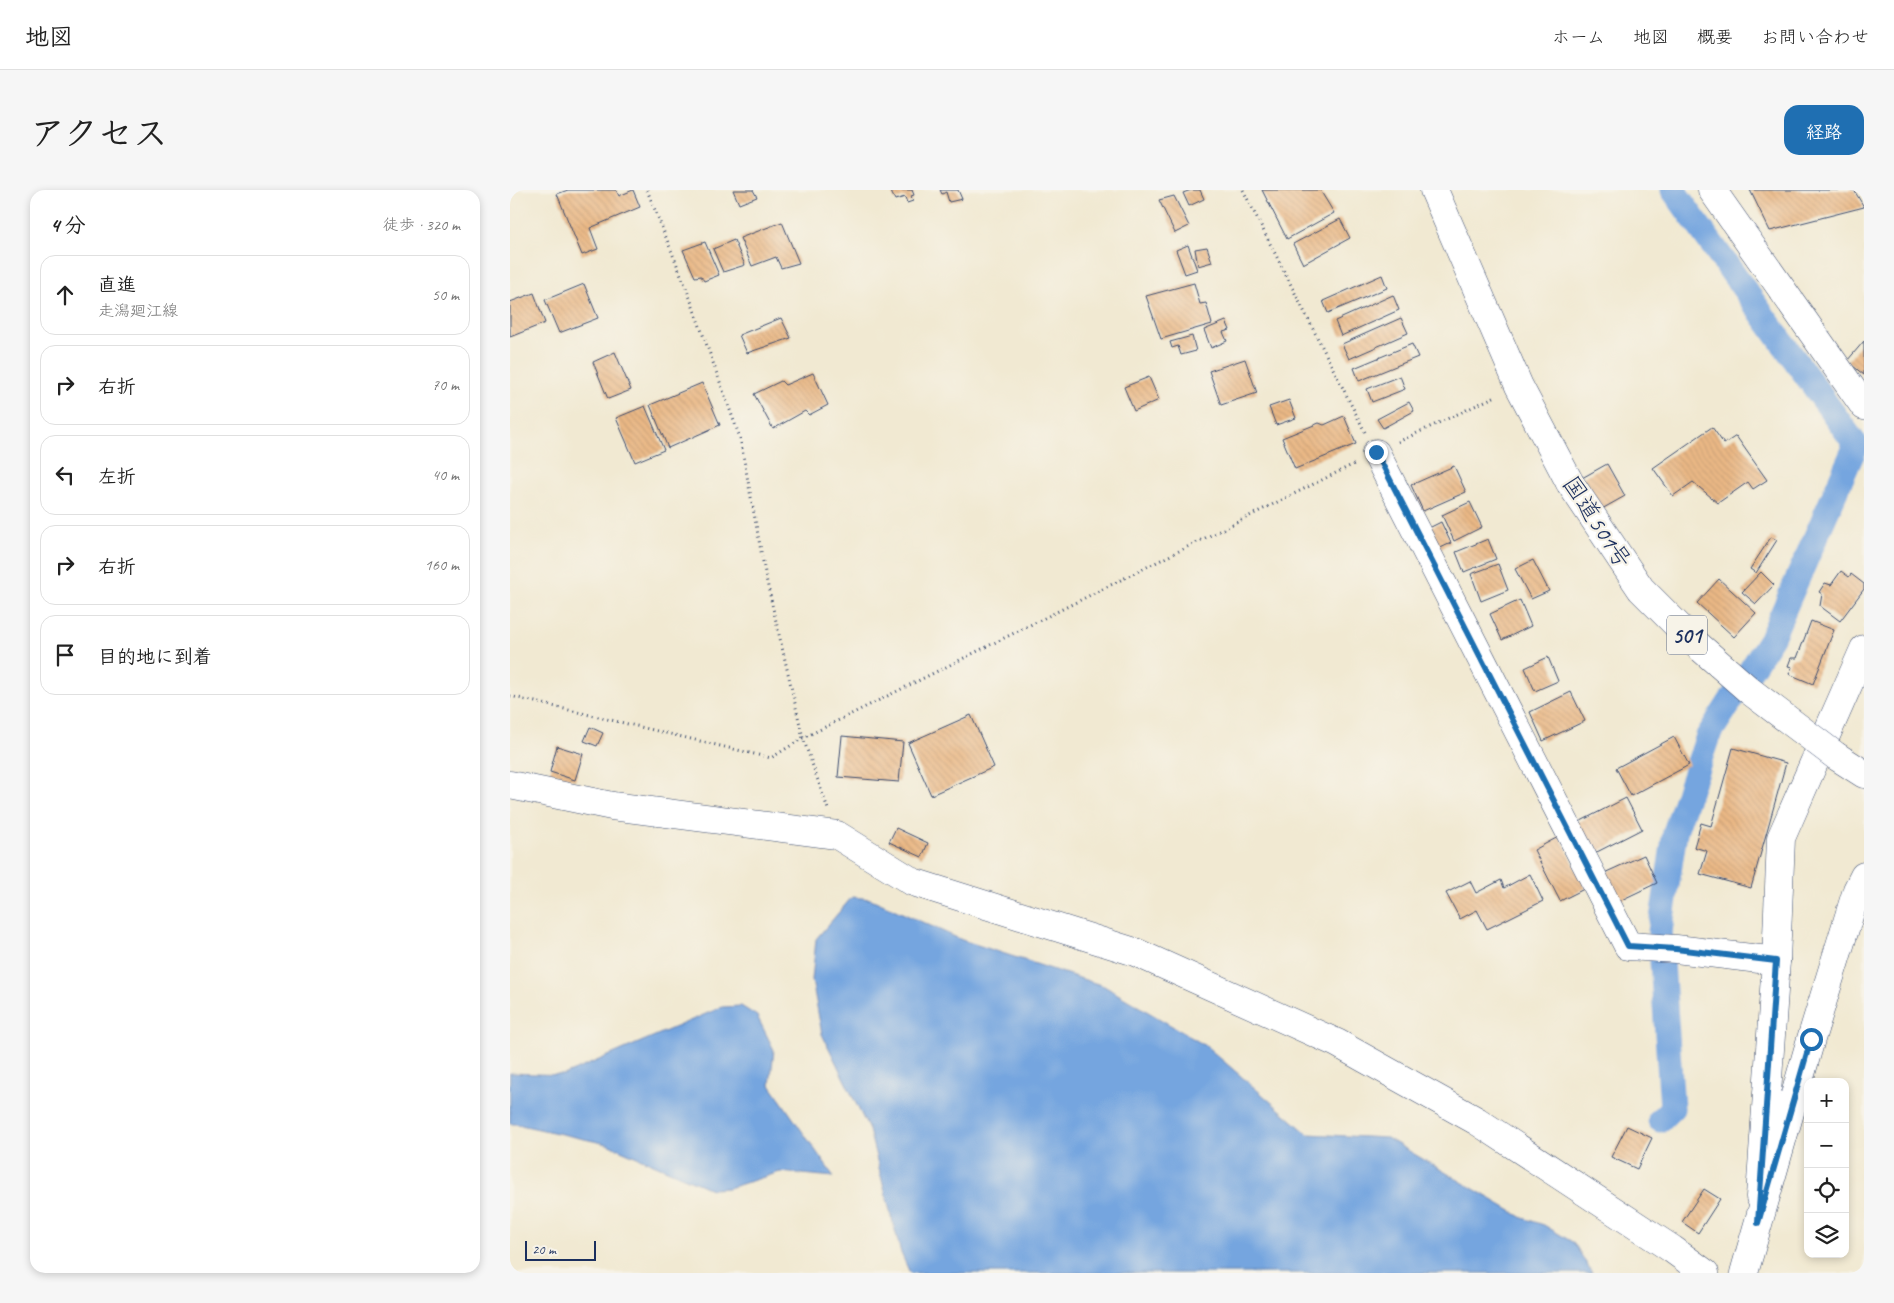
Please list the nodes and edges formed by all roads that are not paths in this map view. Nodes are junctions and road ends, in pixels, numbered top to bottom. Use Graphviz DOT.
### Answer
graph roads {
  1 [pos="1434,190"];
  2 [pos="1712,190"];
  3 [pos="1864,406"];
  4 [pos="1376,452"];
  5 [pos="1864,650"];
  6 [pos="1864,774"];
  7 [pos="510,785"];
  8 [pos="1864,876"];
  9 [pos="1776,961"];
  10 [pos="1758,1223"];
  11 [pos="1705,1273"];
  12 [pos="1744,1273"];
  1 -- 6 [label="main road, 国道501号 / 501, bridge"];
  2 -- 3 [label="main road"];
  4 -- 9 [label="main road"];
  5 -- 9 [label="main road"];
  7 -- 11 [label="main road"];
  8 -- 10 [label="main road"];
  9 -- 10 [label="main road"];
  10 -- 12 [label="main road"];
}
